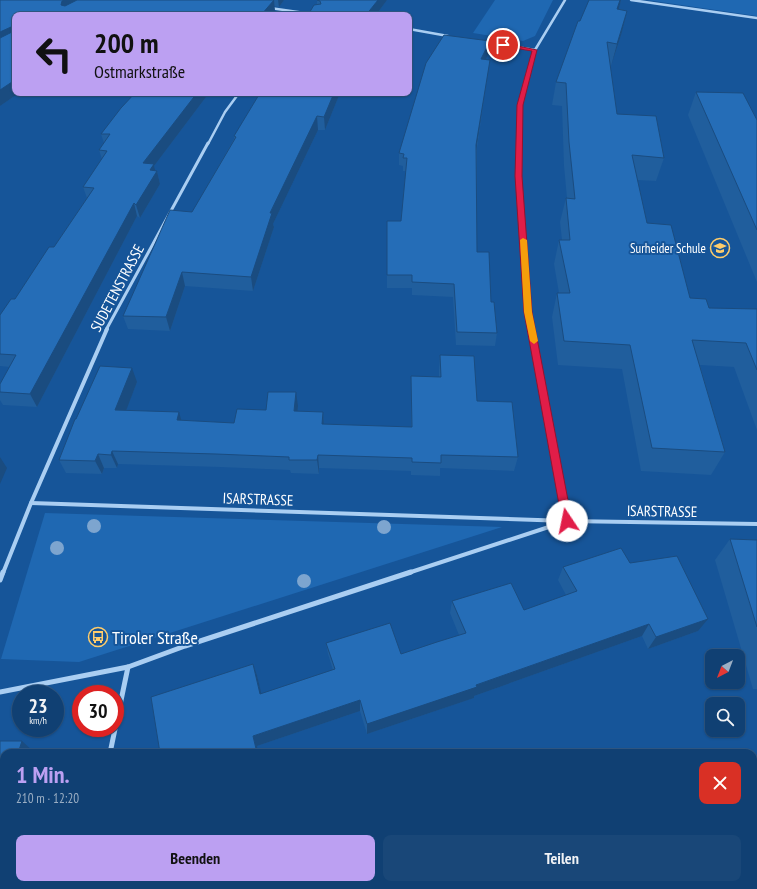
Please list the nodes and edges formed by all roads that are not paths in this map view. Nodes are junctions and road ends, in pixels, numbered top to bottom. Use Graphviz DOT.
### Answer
graph roads {
  1 [pos="565,0"];
  2 [pos="631,0"];
  3 [pos="262,7"];
  4 [pos="302,12"];
  5 [pos="757,18"];
  6 [pos="412,30"];
  7 [pos="448,36"];
  8 [pos="480,41"];
  9 [pos="535,50"];
  10 [pos="237,96"];
  11 [pos="31,503"];
  12 [pos="567,521"];
  13 [pos="757,524"];
  14 [pos="0,580"];
  15 [pos="128,666"];
  16 [pos="0,692"];
  17 [pos="111,749"];
  1 -- 9 [label="street"];
  2 -- 5 [label="street"];
  3 -- 4 [label="street"];
  6 -- 7 [label="street"];
  8 -- 9 [label="street"];
  9 -- 12 [label="street"];
  10 -- 11 [label="street, SUDETENSTRASSE"];
  11 -- 12 [label="street, ISARSTRASSE"];
  11 -- 14 [label="street"];
  12 -- 13 [label="street, ISARSTRASSE"];
  12 -- 15 [label="street, ISARSTRASSE"];
  15 -- 16 [label="street, ISARSTRASSE"];
  15 -- 17 [label="street"];
}
